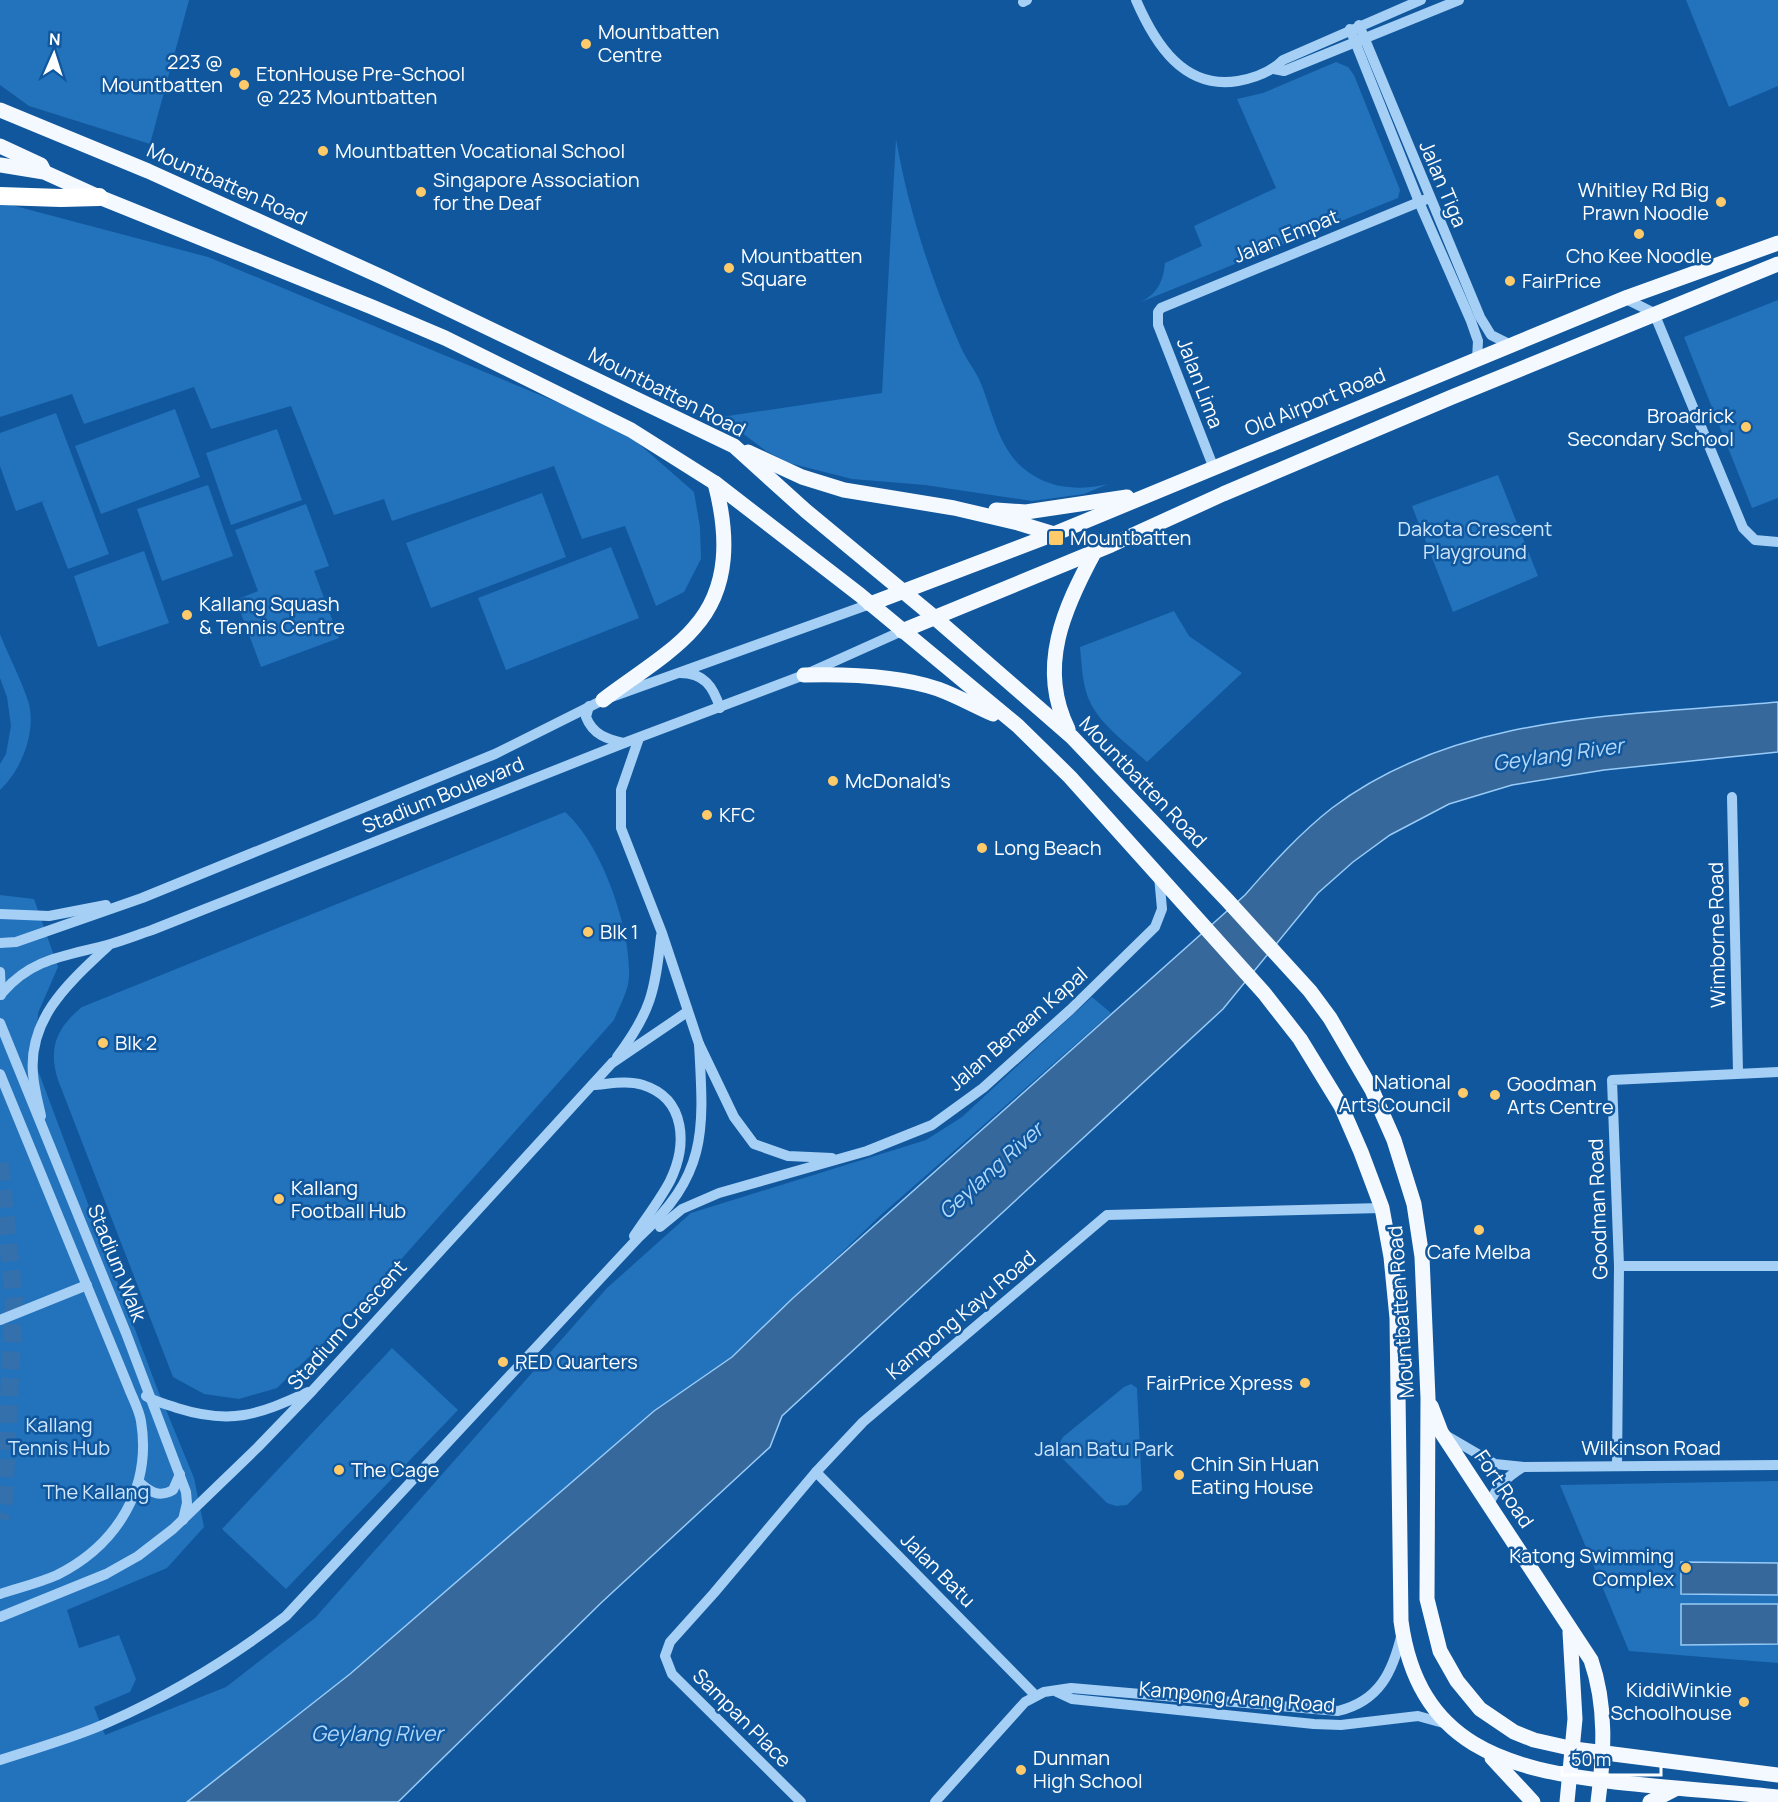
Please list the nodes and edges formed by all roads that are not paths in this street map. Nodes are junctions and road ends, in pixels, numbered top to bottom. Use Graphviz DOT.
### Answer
graph roads {
  1 [pos="1136,0"];
  2 [pos="1421,0"];
  3 [pos="1459,0"];
  4 [pos="1355,27"];
  5 [pos="1360,39"];
  6 [pos="1274,69"];
  7 [pos="0,104"];
  8 [pos="7,112"];
  9 [pos="0,146"];
  10 [pos="0,165"];
  11 [pos="44,172"];
  12 [pos="0,196"];
  13 [pos="99,197"];
  14 [pos="1424,200"];
  15 [pos="1778,243"];
  16 [pos="1778,264"];
  17 [pos="1624,298"];
  18 [pos="1158,312"];
  19 [pos="1654,314"];
  20 [pos="1510,345"];
  21 [pos="1477,359"];
  22 [pos="734,446"];
  23 [pos="1213,466"];
  24 [pos="715,483"];
  25 [pos="1145,495"];
  26 [pos="954,508"];
  27 [pos="1054,534"];
  28 [pos="1778,542"];
  29 [pos="1095,551"];
  30 [pos="902,592"];
  31 [pos="870,604"];
  32 [pos="934,617"];
  33 [pos="902,631"];
  34 [pos="675,673"];
  35 [pos="804,675"];
  36 [pos="596,703"];
  37 [pos="720,708"];
  38 [pos="1018,726"];
  39 [pos="1072,737"];
  40 [pos="639,738"];
  41 [pos="624,743"];
  42 [pos="1732,797"];
  43 [pos="1158,876"];
  44 [pos="142,898"];
  45 [pos="0,914"];
  46 [pos="662,933"];
  47 [pos="0,943"];
  48 [pos="110,944"];
  49 [pos="0,972"];
  50 [pos="1,995"];
  51 [pos="687,1012"];
  52 [pos="0,1023"];
  53 [pos="699,1044"];
  54 [pos="612,1063"];
  55 [pos="1738,1072"];
  56 [pos="1778,1072"];
  57 [pos="0,1074"];
  58 [pos="593,1085"];
  59 [pos="46,1140"];
  60 [pos="842,1158"];
  61 [pos="1382,1208"];
  62 [pos="623,1254"];
  63 [pos="1619,1266"];
  64 [pos="1778,1266"];
  65 [pos="87,1285"];
  66 [pos="0,1320"];
  67 [pos="128,1386"];
  68 [pos="314,1390"];
  69 [pos="1428,1398"];
  70 [pos="150,1399"];
  71 [pos="1442,1432"];
  72 [pos="1778,1465"];
  73 [pos="1617,1466"];
  74 [pos="1524,1467"];
  75 [pos="816,1472"];
  76 [pos="180,1474"];
  77 [pos="139,1482"];
  78 [pos="1489,1504"];
  79 [pos="183,1520"];
  80 [pos="0,1594"];
  81 [pos="0,1617"];
  82 [pos="1570,1630"];
  83 [pos="1402,1633"];
  84 [pos="665,1656"];
  85 [pos="1057,1692"];
  86 [pos="1035,1695"];
  87 [pos="1450,1725"];
  88 [pos="1574,1749"];
  89 [pos="1486,1752"];
  90 [pos="1602,1752"];
  91 [pos="0,1760"];
  92 [pos="1778,1774"];
  93 [pos="1571,1776"];
  94 [pos="1601,1780"];
  95 [pos="1675,1789"];
  96 [pos="1778,1797"];
  97 [pos="801,1802"];
  98 [pos="935,1802"];
  99 [pos="1533,1802"];
  100 [pos="1566,1802"];
  101 [pos="1598,1802"];
  102 [pos="1650,1802"];
  1 -- 6 [label="street"];
  2 -- 4 [label="street"];
  3 -- 5 [label="street"];
  4 -- 5 [label="street, Jalan Tiga"];
  4 -- 6 [label="street"];
  5 -- 6 [label="street"];
  5 -- 14 [label="street, Jalan Tiga"];
  7 -- 8 [label="main road, Mountbatten Road"];
  8 -- 22 [label="main road, Mountbatten Road"];
  9 -- 11 [label="main road"];
  10 -- 11 [label="main road, Mountbatten Road"];
  11 -- 13 [label="main road, Mountbatten Road"];
  12 -- 13 [label="highway"];
  13 -- 24 [label="main road, Mountbatten Road"];
  14 -- 18 [label="street, Jalan Empat"];
  14 -- 20 [label="street, Jalan Tiga"];
  14 -- 21 [label="street, Jalan Tiga"];
  15 -- 17 [label="main road, Old Airport Road"];
  16 -- 19 [label="main road"];
  17 -- 19 [label="street"];
  17 -- 20 [label="main road, Old Airport Road"];
  18 -- 23 [label="street, Jalan Lima"];
  19 -- 28 [label="street"];
  19 -- 29 [label="main road"];
  20 -- 21 [label="main road, Old Airport Road"];
  21 -- 23 [label="main road, Old Airport Road"];
  22 -- 26 [label="main road"];
  22 -- 30 [label="main road, Mountbatten Road"];
  23 -- 25 [label="main road, Old Airport Road"];
  24 -- 31 [label="main road, Mountbatten Road"];
  24 -- 36 [label="main road"];
  25 -- 26 [label="main road"];
  25 -- 27 [label="main road, Old Airport Road"];
  26 -- 27 [label="main road"];
  27 -- 30 [label="main road, Old Airport Road"];
  29 -- 32 [label="main road"];
  29 -- 39 [label="main road"];
  30 -- 31 [label="main road, Old Airport Road"];
  30 -- 32 [label="main road, Mountbatten Road"];
  31 -- 33 [label="main road, Mountbatten Road"];
  31 -- 34 [label="street, Stadium Boulevard"];
  32 -- 33 [label="main road"];
  32 -- 39 [label="main road, Mountbatten Road"];
  33 -- 35 [label="street, Stadium Boulevard"];
  33 -- 38 [label="main road, Mountbatten Road"];
  34 -- 36 [label="street, Stadium Boulevard"];
  34 -- 37 [label="street"];
  35 -- 37 [label="street, Stadium Boulevard"];
  35 -- 38 [label="main road"];
  36 -- 41 [label="street"];
  36 -- 44 [label="street, Stadium Boulevard"];
  37 -- 40 [label="street, Stadium Boulevard"];
  38 -- 43 [label="main road, Mountbatten Road"];
  39 -- 69 [label="main road, Mountbatten Road"];
  40 -- 41 [label="street, Stadium Boulevard"];
  40 -- 46 [label="street"];
  41 -- 48 [label="street, Stadium Boulevard"];
  42 -- 55 [label="street, Wimborne Road"];
  43 -- 60 [label="street, Jalan Benaan Kapal"];
  43 -- 61 [label="main road, Mountbatten Road"];
  44 -- 45 [label="street"];
  44 -- 47 [label="street, Stadium Boulevard"];
  46 -- 51 [label="street, Jalan Benaan Kapal"];
  46 -- 54 [label="street"];
  48 -- 50 [label="street, Stadium Boulevard"];
  48 -- 59 [label="street"];
  49 -- 50 [label="street, Stadium Boulevard"];
  51 -- 53 [label="street, Jalan Benaan Kapal"];
  51 -- 54 [label="street, Stadium Crescent"];
  52 -- 59 [label="street, Stadium Walk"];
  53 -- 60 [label="street, Jalan Benaan Kapal"];
  53 -- 62 [label="street, Jalan Benaan Kapal"];
  54 -- 58 [label="street, Stadium Crescent"];
  55 -- 56 [label="street, Goodman Road"];
  55 -- 63 [label="street, Goodman Road"];
  57 -- 65 [label="street, Stadium Walk"];
  58 -- 62 [label="street"];
  58 -- 68 [label="street, Stadium Crescent"];
  59 -- 70 [label="street, Stadium Walk"];
  60 -- 62 [label="street, Jalan Benaan Kapal"];
  61 -- 75 [label="street, Kampong Kayu Road"];
  61 -- 83 [label="main road, Mountbatten Road"];
  62 -- 91 [label="street, Jalan Benaan Kapal"];
  63 -- 64 [label="street"];
  63 -- 73 [label="street, Goodman Road"];
  65 -- 66 [label="street, Stadium Walk"];
  65 -- 67 [label="street, Stadium Walk"];
  67 -- 70 [label="street"];
  67 -- 77 [label="street, Stadium Walk"];
  68 -- 70 [label="street"];
  68 -- 79 [label="street, Stadium Crescent"];
  69 -- 71 [label="main road, Fort Road"];
  69 -- 88 [label="main road, Mountbatten Road"];
  70 -- 76 [label="street, Stadium Walk"];
  71 -- 74 [label="street, Wilkinson Road"];
  71 -- 78 [label="main road, Fort Road"];
  72 -- 73 [label="street, Wilkinson Road"];
  73 -- 74 [label="street, Wilkinson Road"];
  74 -- 78 [label="street"];
  75 -- 84 [label="street, Kampong Kayu Road"];
  75 -- 86 [label="street, Jalan Batu"];
  76 -- 77 [label="street"];
  76 -- 79 [label="street, Stadium Walk"];
  77 -- 80 [label="street, Stadium Walk"];
  78 -- 82 [label="main road, Fort Road"];
  79 -- 81 [label="street, Stadium Crescent"];
  82 -- 88 [label="main road, Fort Road"];
  82 -- 90 [label="main road, Fort Road"];
  83 -- 85 [label="street, Kampong Arang Road"];
  83 -- 87 [label="main road, Mountbatten Road"];
  84 -- 97 [label="street, Sampan Place"];
  85 -- 86 [label="street, Kampong Arang Road"];
  85 -- 87 [label="street, Kampong Arang Road"];
  86 -- 98 [label="street"];
  87 -- 89 [label="main road, Mountbatten Road"];
  88 -- 90 [label="main road, Mountbatten Road"];
  88 -- 93 [label="main road, Fort Road"];
  89 -- 93 [label="main road, Mountbatten Road"];
  89 -- 99 [label="main road"];
  90 -- 92 [label="main road, Mountbatten Road"];
  90 -- 94 [label="main road, Fort Road"];
  93 -- 94 [label="main road, Mountbatten Road"];
  93 -- 100 [label="main road, Fort Road"];
  94 -- 95 [label="main road, Mountbatten Road"];
  94 -- 101 [label="main road, Fort Road"];
  95 -- 96 [label="main road, Mountbatten Road"];
  95 -- 102 [label="main road"];
}
